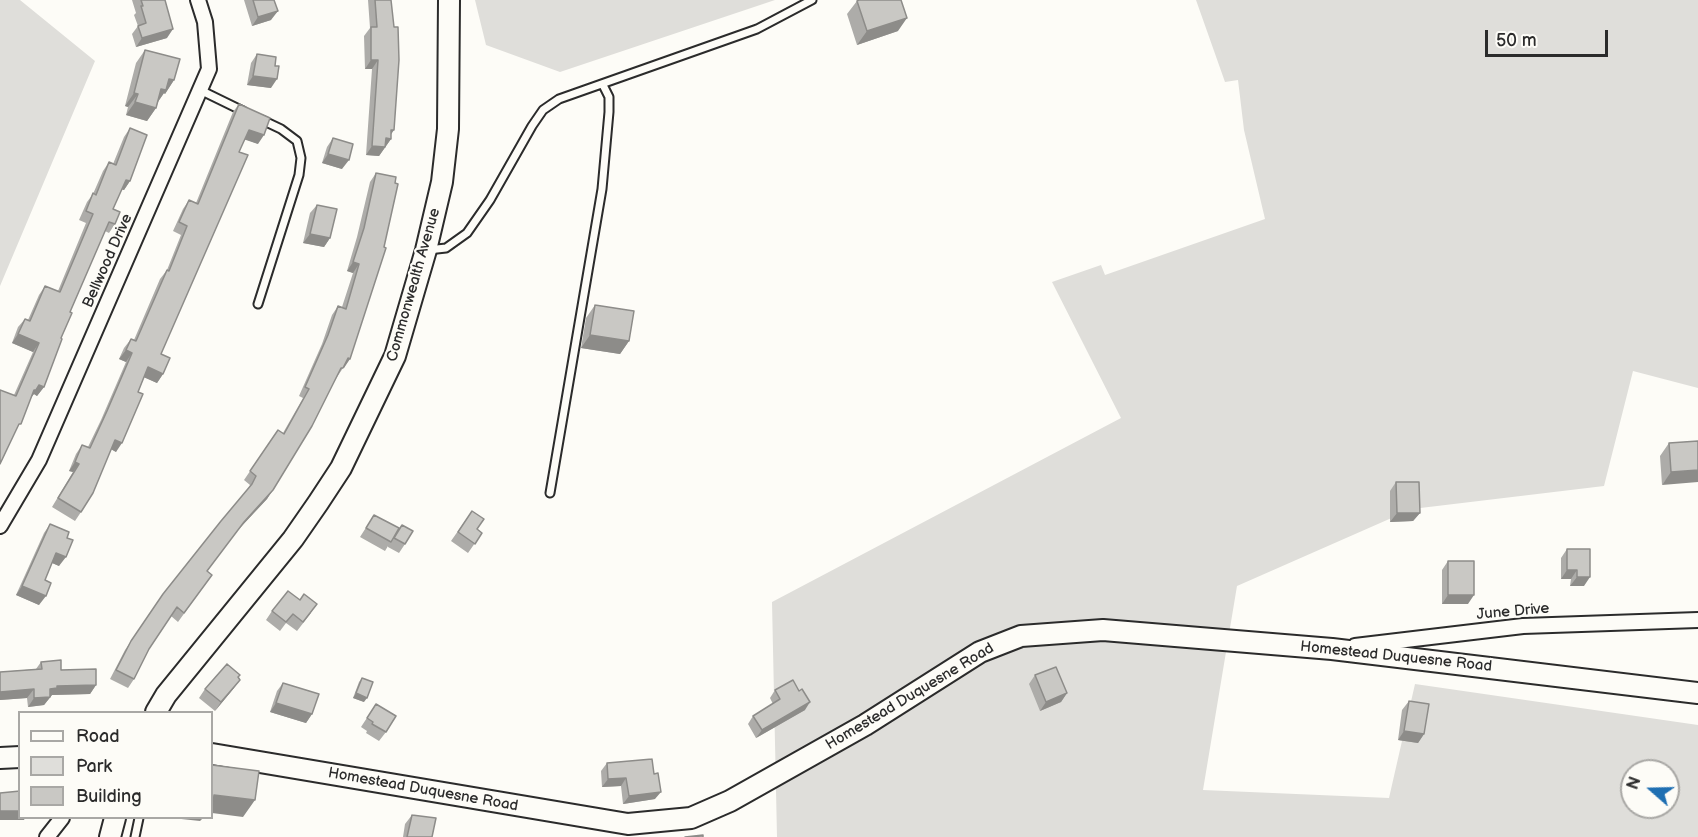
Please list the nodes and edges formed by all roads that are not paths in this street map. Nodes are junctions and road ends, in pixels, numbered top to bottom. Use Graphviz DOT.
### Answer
graph roads {
  1 [pos="198,0"];
  2 [pos="449,0"];
  3 [pos="813,0"];
  4 [pos="603,85"];
  5 [pos="200,90"];
  6 [pos="426,250"];
  7 [pos="258,304"];
  8 [pos="550,493"];
  9 [pos="0,526"];
  10 [pos="1698,620"];
  11 [pos="1332,649"];
  12 [pos="1698,693"];
  13 [pos="157,711"];
  14 [pos="213,754"];
  15 [pos="18,757"];
  16 [pos="0,758"];
  17 [pos="61,819"];
  18 [pos="115,819"];
  19 [pos="139,819"];
  20 [pos="47,837"];
  21 [pos="110,837"];
  22 [pos="135,837"];
  1 -- 5 [label="street, Bellwood Drive"];
  2 -- 6 [label="street, Commonwealth Avenue"];
  3 -- 4 [label="lane"];
  4 -- 6 [label="lane"];
  4 -- 8 [label="lane"];
  5 -- 7 [label="lane"];
  5 -- 9 [label="street, Bellwood Drive"];
  6 -- 13 [label="street, Commonwealth Avenue"];
  10 -- 11 [label="street, June Drive"];
  11 -- 12 [label="street, Homestead Duquesne Road"];
  11 -- 14 [label="street, Homestead Duquesne Road"];
  15 -- 16 [label="street"];
  17 -- 20 [label="street"];
  18 -- 21 [label="street"];
  19 -- 22 [label="lane"];
}
